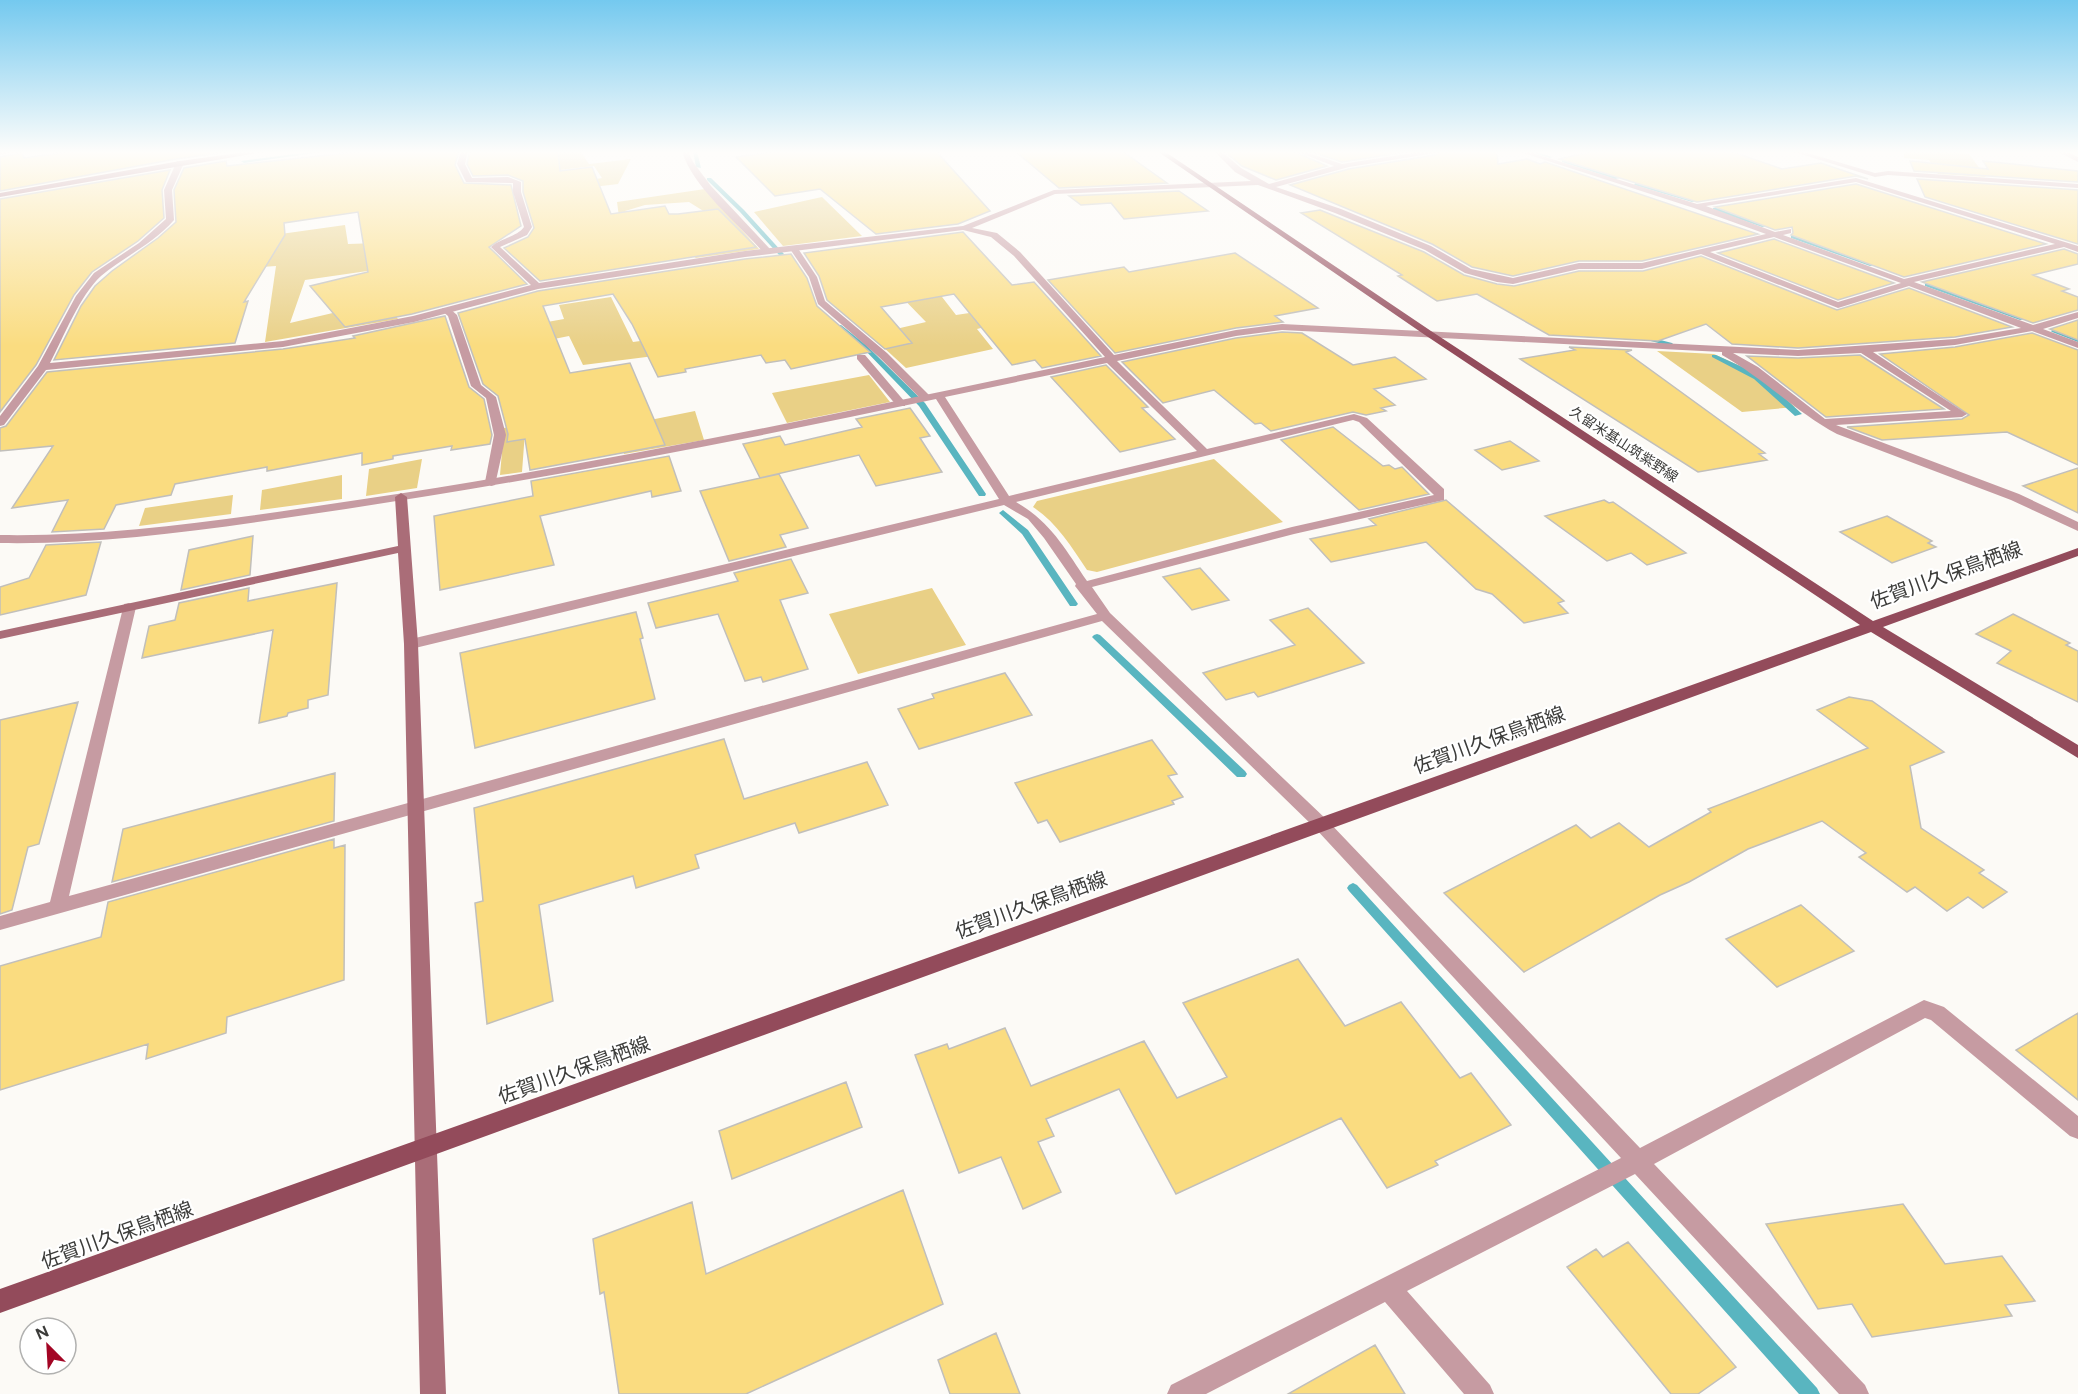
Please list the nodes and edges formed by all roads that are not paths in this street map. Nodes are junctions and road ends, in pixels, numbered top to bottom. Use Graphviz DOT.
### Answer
graph roads {
  1 [pos="169,216"];
  2 [pos="525,216"];
  3 [pos="734,216"];
  4 [pos="993,216"];
  5 [pos="1255,216"];
  6 [pos="1346,216"];
  7 [pos="1725,216"];
  8 [pos="1747,216"];
  9 [pos="1971,216"];
  10 [pos="963,228"];
  11 [pos="1788,231"];
  12 [pos="1775,234"];
  13 [pos="2078,242"];
  14 [pos="2064,245"];
  15 [pos="2078,249"];
  16 [pos="791,250"];
  17 [pos="767,251"];
  18 [pos="1702,252"];
  19 [pos="1921,278"];
  20 [pos="1908,282"];
  21 [pos="537,286"];
  22 [pos="2006,308"];
  23 [pos="446,310"];
  24 [pos="2078,315"];
  25 [pos="2048,323"];
  26 [pos="2036,324"];
  27 [pos="1428,333"];
  28 [pos="2078,334"];
  29 [pos="2078,345"];
  30 [pos="1863,350"];
  31 [pos="1724,351"];
  32 [pos="861,357"];
  33 [pos="1111,358"];
  34 [pos="43,367"];
  35 [pos="932,397"];
  36 [pos="901,404"];
  37 [pos="1823,422"];
  38 [pos="0,423"];
  39 [pos="1205,453"];
  40 [pos="491,482"];
  41 [pos="401,497"];
  42 [pos="1006,501"];
  43 [pos="2078,527"];
  44 [pos="0,539"];
  45 [pos="405,548"];
  46 [pos="2078,552"];
  47 [pos="1082,586"];
  48 [pos="129,608"];
  49 [pos="1105,616"];
  50 [pos="1871,626"];
  51 [pos="0,635"];
  52 [pos="411,644"];
  53 [pos="2078,752"];
  54 [pos="415,809"];
  55 [pos="1321,824"];
  56 [pos="58,907"];
  57 [pos="0,923"];
  58 [pos="2078,1129"];
  59 [pos="424,1148"];
  60 [pos="1629,1166"];
  61 [pos="1388,1288"];
  62 [pos="0,1301"];
  63 [pos="433,1394"];
  64 [pos="1180,1394"];
  65 [pos="1481,1394"];
  66 [pos="1856,1394"];
  1 -- 34 [label="street"];
  2 -- 21 [label="street"];
  3 -- 17 [label="street"];
  4 -- 10 [label="street"];
  5 -- 27 [label="main road, 久留米基山筑紫野線"];
  6 -- 18 [label="street"];
  7 -- 12 [label="street"];
  8 -- 11 [label="street"];
  9 -- 14 [label="street"];
  10 -- 16 [label="street"];
  10 -- 33 [label="street"];
  11 -- 12 [label="street"];
  11 -- 19 [label="street"];
  12 -- 18 [label="street"];
  12 -- 20 [label="street"];
  13 -- 14 [label="street"];
  14 -- 15 [label="street"];
  14 -- 19 [label="street"];
  16 -- 17 [label="street"];
  16 -- 35 [label="street"];
  17 -- 21 [label="street"];
  18 -- 20 [label="street"];
  19 -- 20 [label="street"];
  19 -- 22 [label="street"];
  20 -- 26 [label="street"];
  21 -- 23 [label="street"];
  23 -- 34 [label="street"];
  23 -- 40 [label="street"];
  24 -- 25 [label="street"];
  25 -- 26 [label="street"];
  25 -- 28 [label="street"];
  26 -- 29 [label="street"];
  26 -- 30 [label="street"];
  27 -- 31 [label="street"];
  27 -- 33 [label="street"];
  27 -- 50 [label="main road, 久留米基山筑紫野線"];
  30 -- 31 [label="street"];
  30 -- 37 [label="street"];
  31 -- 37 [label="street"];
  32 -- 36 [label="street"];
  33 -- 35 [label="street"];
  33 -- 39 [label="street"];
  34 -- 38 [label="street"];
  35 -- 36 [label="street"];
  35 -- 42 [label="street"];
  36 -- 40 [label="street"];
  37 -- 43 [label="street"];
  39 -- 42 [label="street"];
  39 -- 47 [label="street"];
  40 -- 41 [label="street"];
  41 -- 44 [label="street"];
  41 -- 45 [label="street"];
  42 -- 47 [label="street"];
  42 -- 52 [label="street"];
  45 -- 48 [label="street"];
  45 -- 52 [label="street"];
  46 -- 50 [label="main road, 佐賀川久保鳥栖線"];
  47 -- 49 [label="street"];
  48 -- 51 [label="street"];
  48 -- 56 [label="street"];
  49 -- 54 [label="street"];
  49 -- 55 [label="street"];
  50 -- 53 [label="main road, 久留米基山筑紫野線"];
  50 -- 55 [label="main road, 佐賀川久保鳥栖線"];
  52 -- 54 [label="street"];
  54 -- 56 [label="street"];
  54 -- 59 [label="street"];
  55 -- 59 [label="main road, 佐賀川久保鳥栖線"];
  55 -- 60 [label="street"];
  56 -- 57 [label="street"];
  58 -- 60 [label="street"];
  59 -- 62 [label="main road, 佐賀川久保鳥栖線"];
  59 -- 63 [label="street"];
  60 -- 61 [label="street"];
  60 -- 66 [label="street"];
  61 -- 64 [label="street"];
  61 -- 65 [label="street"];
}
